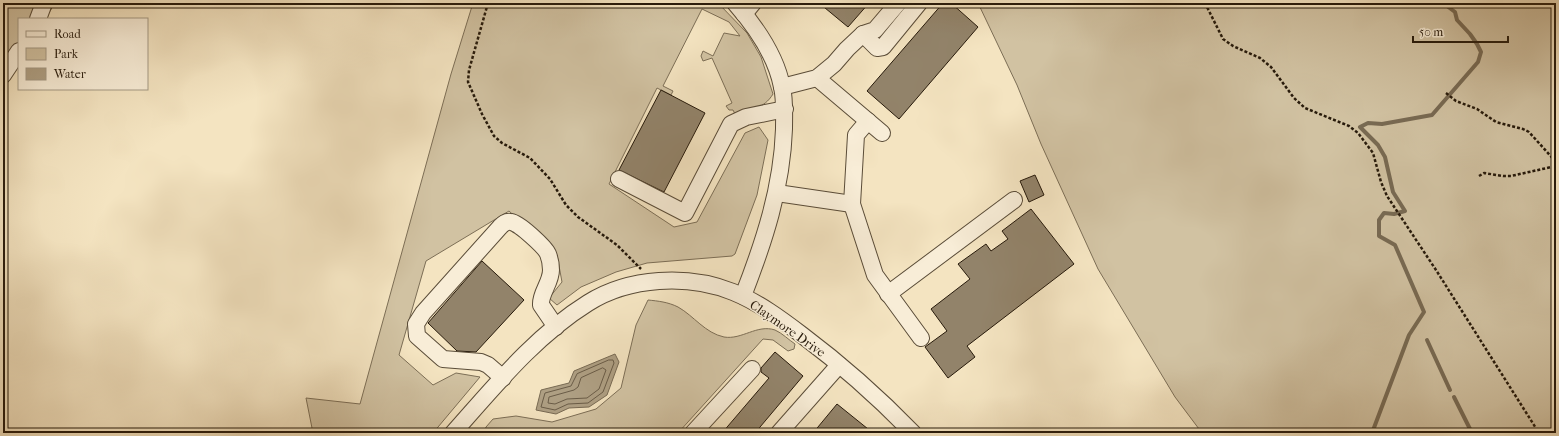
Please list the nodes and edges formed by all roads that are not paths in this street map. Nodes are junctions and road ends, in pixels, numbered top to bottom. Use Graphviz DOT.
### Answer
graph roads {
  1 [pos="44,3"];
  2 [pos="898,3"];
  3 [pos="920,3"];
  4 [pos="744,7"];
  5 [pos="38,18"];
  6 [pos="863,34"];
  7 [pos="18,53"];
  8 [pos="3,76"];
  9 [pos="816,78"];
  10 [pos="782,87"];
  11 [pos="784,109"];
  12 [pos="868,121"];
  13 [pos="882,133"];
  14 [pos="619,179"];
  15 [pos="776,193"];
  16 [pos="1014,200"];
  17 [pos="852,204"];
  18 [pos="888,294"];
  19 [pos="743,296"];
  20 [pos="556,327"];
  21 [pos="921,338"];
  22 [pos="839,365"];
  23 [pos="752,369"];
  24 [pos="503,378"];
  25 [pos="699,431"];
  26 [pos="453,433"];
  27 [pos="779,433"];
  28 [pos="913,433"];
  1 -- 5 [label="street"];
  2 -- 6 [label="street"];
  3 -- 6 [label="street"];
  4 -- 10 [label="street"];
  6 -- 9 [label="street"];
  7 -- 8 [label="street"];
  9 -- 10 [label="street"];
  9 -- 12 [label="street"];
  10 -- 11 [label="street"];
  11 -- 14 [label="street"];
  11 -- 15 [label="street"];
  12 -- 13 [label="street"];
  12 -- 17 [label="street"];
  15 -- 17 [label="street"];
  15 -- 19 [label="street"];
  16 -- 18 [label="street"];
  17 -- 18 [label="street"];
  18 -- 21 [label="street"];
  19 -- 20 [label="street, Claymore Drive"];
  19 -- 22 [label="street, Claymore Drive"];
  20 -- 24 [label="street, Claymore Drive"];
  20 -- 24 [label="street"];
  22 -- 27 [label="street"];
  22 -- 28 [label="street, Claymore Drive"];
  23 -- 25 [label="street"];
  24 -- 26 [label="street, Claymore Drive"];
}
